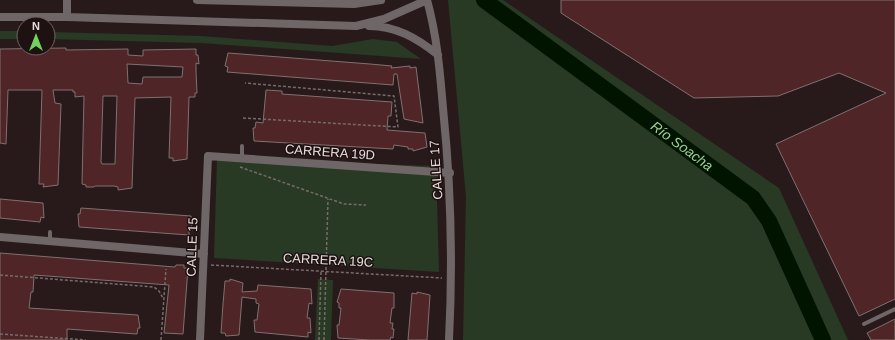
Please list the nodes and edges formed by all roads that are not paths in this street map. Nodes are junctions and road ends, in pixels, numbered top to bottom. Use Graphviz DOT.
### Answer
graph roads {
  1 [pos="67,0"];
  2 [pos="198,0"];
  3 [pos="381,0"];
  4 [pos="427,0"];
  5 [pos="0,17"];
  6 [pos="67,17"];
  7 [pos="356,26"];
  8 [pos="438,55"];
  9 [pos="242,146"];
  10 [pos="208,156"];
  11 [pos="242,158"];
  12 [pos="450,172"];
  13 [pos="50,232"];
  14 [pos="0,237"];
  15 [pos="50,241"];
  16 [pos="204,254"];
  17 [pos="895,309"];
  18 [pos="864,324"];
  19 [pos="200,340"];
  20 [pos="449,340"];
  1 -- 6 [label="street"];
  2 -- 3 [label="street"];
  4 -- 7 [label="street"];
  4 -- 8 [label="street, CALLE 17"];
  5 -- 6 [label="street"];
  6 -- 7 [label="street"];
  7 -- 8 [label="street"];
  8 -- 12 [label="street, CALLE 17"];
  9 -- 11 [label="lane"];
  10 -- 11 [label="street, CARRERA 19D"];
  10 -- 16 [label="street, CALLE 15"];
  11 -- 12 [label="street, CARRERA 19D"];
  12 -- 20 [label="street, CALLE 17"];
  13 -- 15 [label="lane"];
  14 -- 15 [label="street"];
  15 -- 16 [label="street"];
  16 -- 19 [label="street, CALLE 15"];
  17 -- 18 [label="lane"];
}
